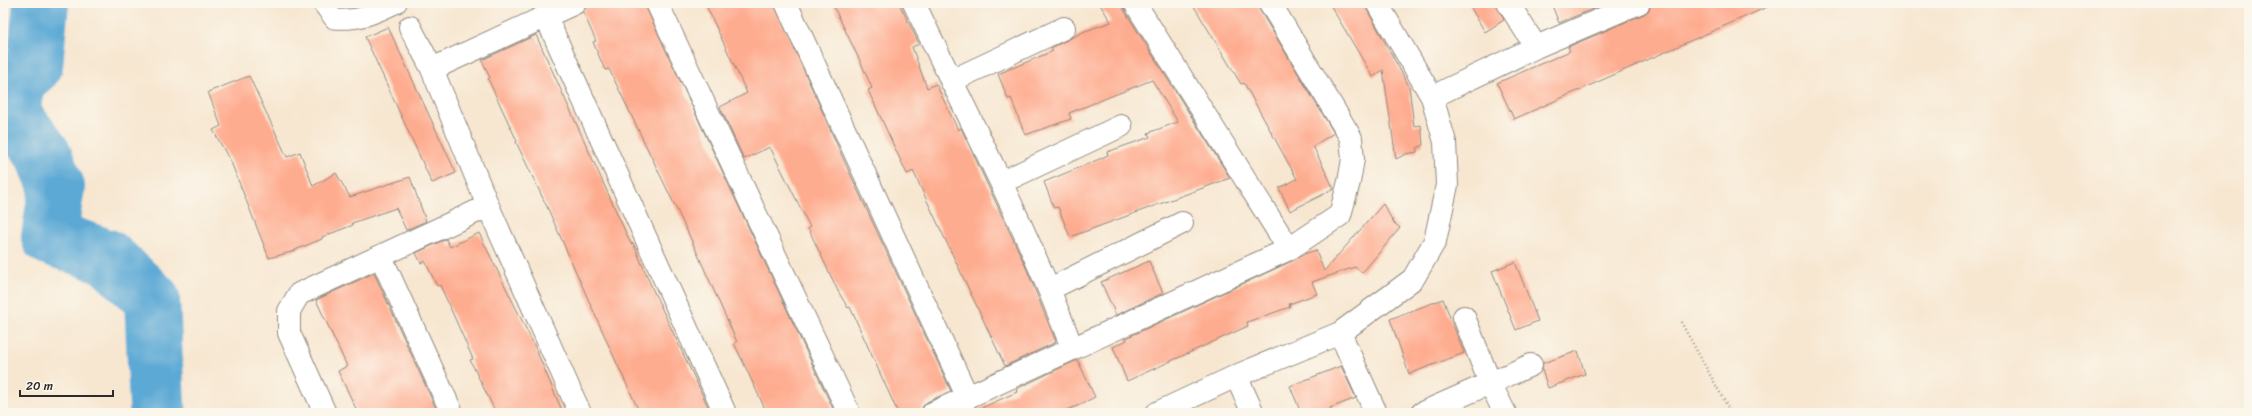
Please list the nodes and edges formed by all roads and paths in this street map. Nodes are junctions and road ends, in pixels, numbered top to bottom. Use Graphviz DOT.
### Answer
graph roads {
  1 [pos="322,3"];
  2 [pos="397,3"];
  3 [pos="575,3"];
  4 [pos="657,3"];
  5 [pos="786,3"];
  6 [pos="914,3"];
  7 [pos="1135,3"];
  8 [pos="1270,3"];
  9 [pos="1377,3"];
  10 [pos="1508,3"];
  11 [pos="1639,3"];
  12 [pos="546,16"];
  13 [pos="410,27"];
  14 [pos="1064,28"];
  15 [pos="1536,47"];
  16 [pos="432,69"];
  17 [pos="951,81"];
  18 [pos="1432,98"];
  19 [pos="1121,126"];
  20 [pos="1002,182"];
  21 [pos="488,206"];
  22 [pos="1182,223"];
  23 [pos="1289,249"];
  24 [pos="381,257"];
  25 [pos="1050,290"];
  26 [pos="1464,317"];
  27 [pos="1681,322"];
  28 [pos="1340,332"];
  29 [pos="1072,348"];
  30 [pos="1531,365"];
  31 [pos="1236,376"];
  32 [pos="1490,383"];
  33 [pos="968,398"];
  34 [pos="325,413"];
  35 [pos="452,413"];
  36 [pos="580,413"];
  37 [pos="724,413"];
  38 [pos="848,413"];
  39 [pos="933,413"];
  40 [pos="1156,413"];
  41 [pos="1253,413"];
  42 [pos="1376,413"];
  43 [pos="1422,413"];
  44 [pos="1505,413"];
  45 [pos="1731,413"];
  1 -- 2 [label="lane"];
  3 -- 12 [label="street"];
  4 -- 38 [label="street"];
  5 -- 33 [label="street"];
  6 -- 17 [label="street"];
  7 -- 23 [label="street"];
  8 -- 23 [label="street"];
  9 -- 18 [label="street"];
  10 -- 15 [label="street"];
  11 -- 15 [label="street"];
  12 -- 16 [label="street"];
  12 -- 37 [label="street"];
  13 -- 16 [label="street"];
  14 -- 17 [label="street"];
  15 -- 18 [label="street"];
  16 -- 21 [label="street"];
  17 -- 20 [label="street"];
  18 -- 28 [label="street"];
  19 -- 20 [label="street"];
  20 -- 25 [label="street"];
  21 -- 24 [label="street"];
  21 -- 36 [label="street"];
  22 -- 25 [label="street"];
  23 -- 29 [label="street"];
  24 -- 34 [label="street"];
  24 -- 35 [label="street"];
  25 -- 29 [label="street"];
  26 -- 32 [label="street"];
  27 -- 45 [label="path"];
  28 -- 31 [label="street"];
  28 -- 42 [label="street"];
  29 -- 33 [label="street"];
  30 -- 32 [label="street"];
  31 -- 40 [label="street"];
  31 -- 41 [label="street"];
  32 -- 43 [label="street"];
  32 -- 44 [label="street"];
  33 -- 39 [label="street"];
}
